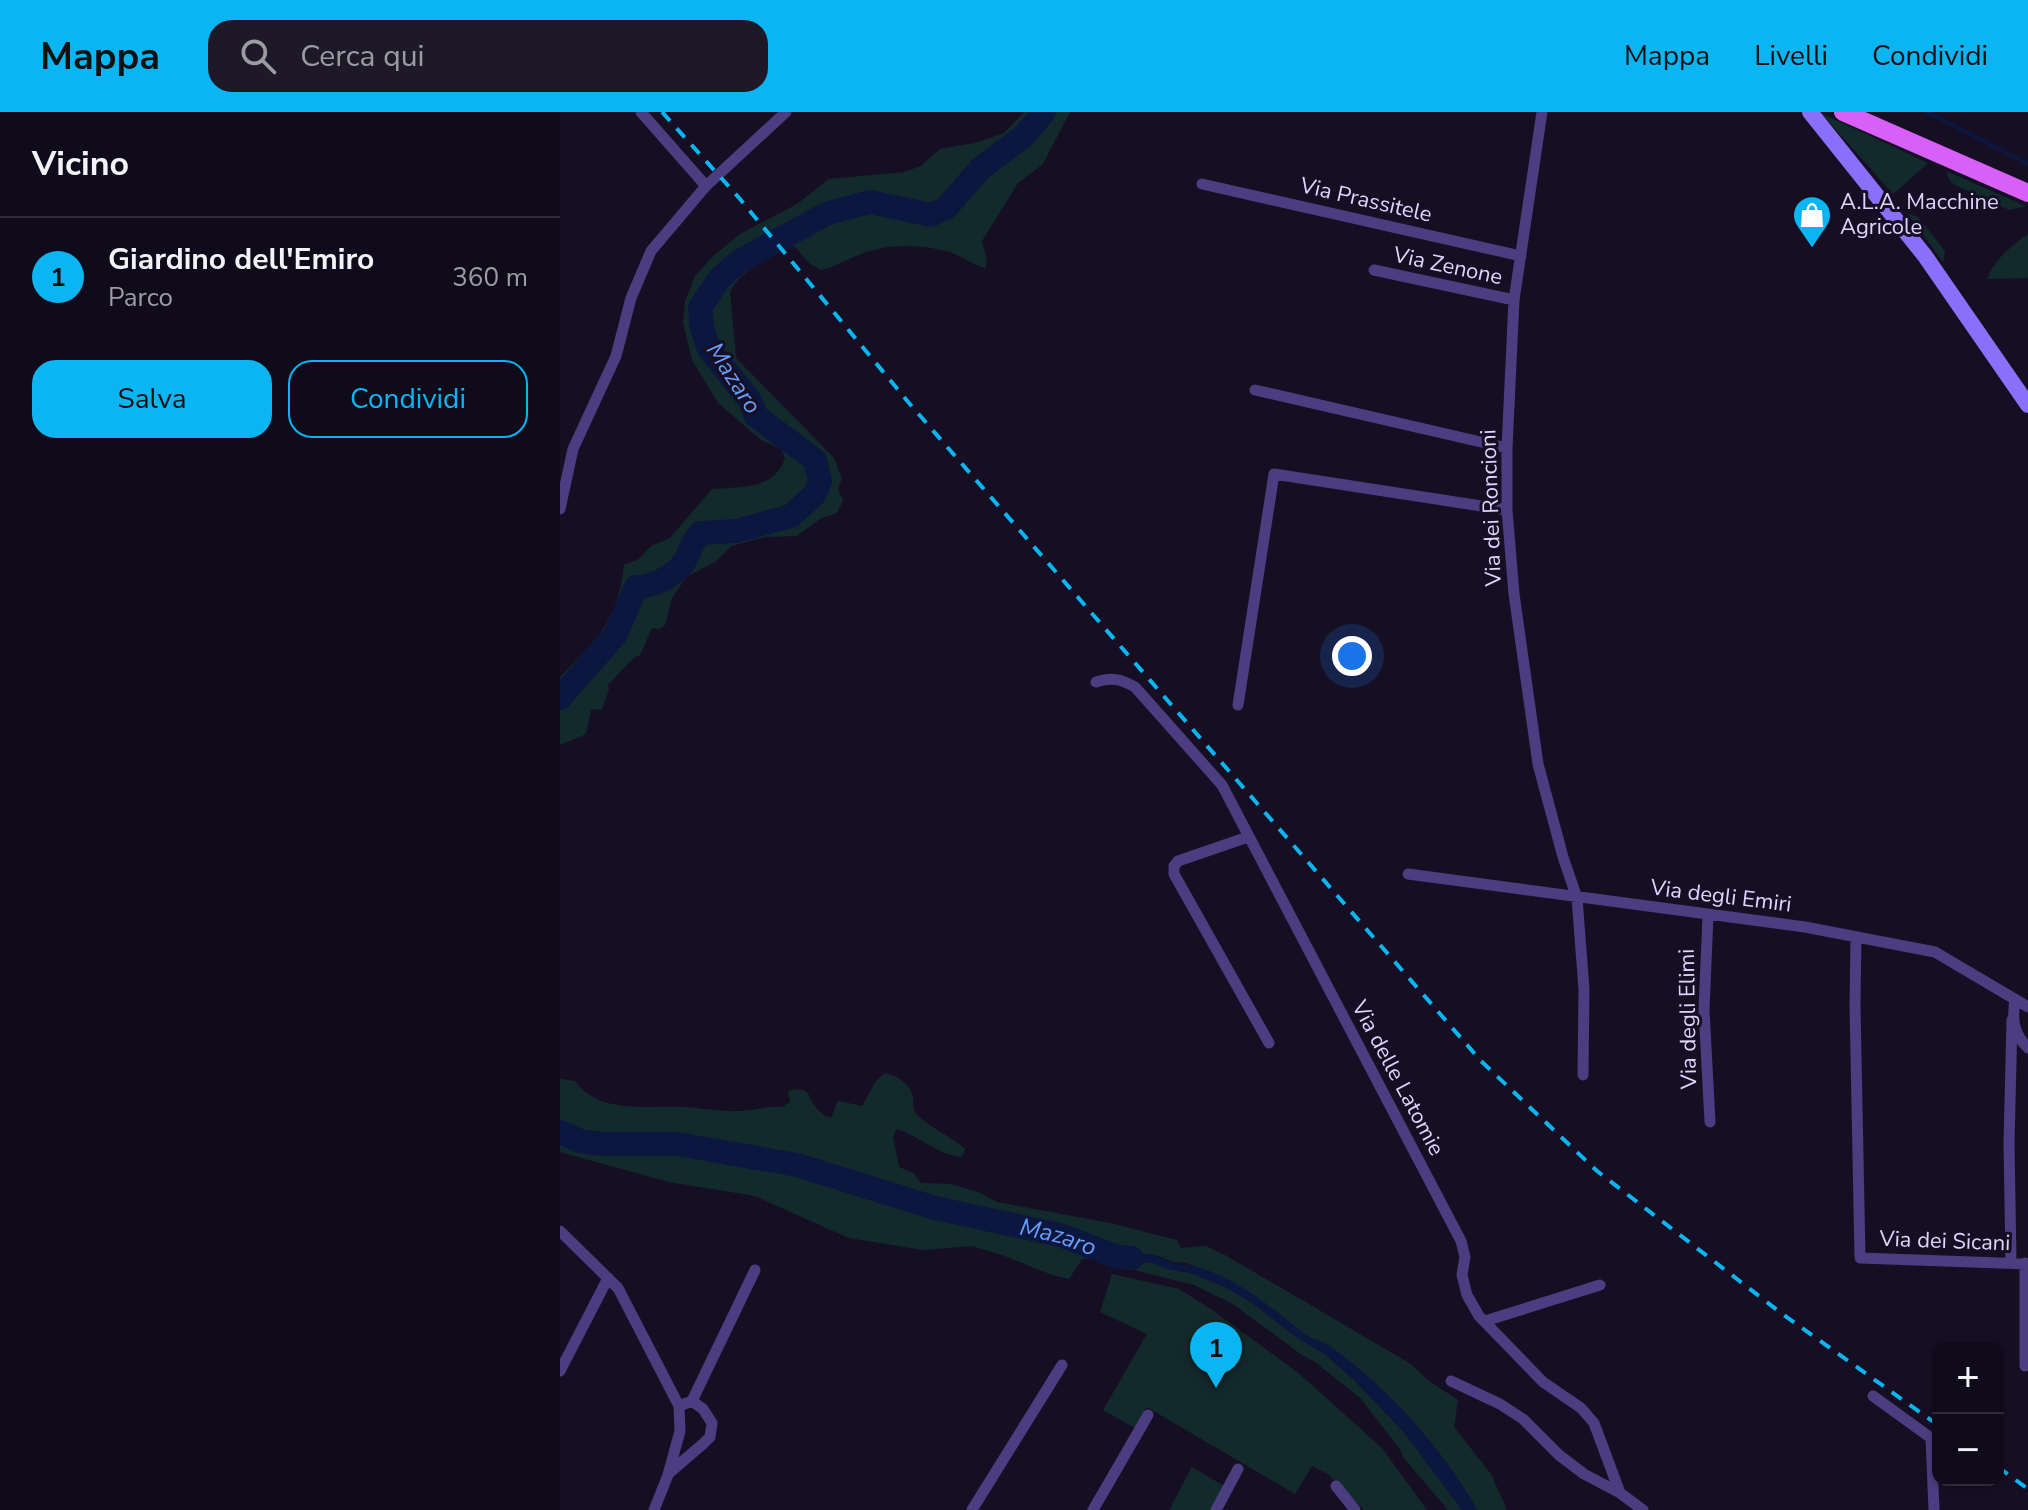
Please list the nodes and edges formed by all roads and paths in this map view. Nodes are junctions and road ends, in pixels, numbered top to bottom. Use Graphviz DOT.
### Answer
graph roads {
  1 [pos="641,112"];
  2 [pos="786,112"];
  3 [pos="1542,112"];
  4 [pos="1810,112"];
  5 [pos="1843,112"];
  6 [pos="1202,184"];
  7 [pos="706,186"];
  8 [pos="2028,193"];
  9 [pos="1521,256"];
  10 [pos="1374,270"];
  11 [pos="1514,300"];
  12 [pos="1255,390"];
  13 [pos="2028,405"];
  14 [pos="1507,448"];
  15 [pos="560,509"];
  16 [pos="1507,510"];
  17 [pos="1096,682"];
  18 [pos="1238,705"];
  19 [pos="1248,837"];
  20 [pos="1408,874"];
  21 [pos="1577,898"];
  22 [pos="1708,915"];
  23 [pos="1856,937"];
  24 [pos="2015,999"];
  25 [pos="2028,1007"];
  26 [pos="2012,1020"];
  27 [pos="1269,1043"];
  28 [pos="2028,1048"];
  29 [pos="1583,1075"];
  30 [pos="1710,1122"];
  31 [pos="560,1231"];
  32 [pos="2011,1262"];
  33 [pos="2026,1263"];
  34 [pos="755,1270"];
  35 [pos="608,1278"];
  36 [pos="1600,1285"];
  37 [pos="1485,1321"];
  38 [pos="1062,1365"];
  39 [pos="2025,1366"];
  40 [pos="560,1371"];
  41 [pos="1451,1381"];
  42 [pos="1873,1396"];
  43 [pos="692,1401"];
  44 [pos="679,1406"];
  45 [pos="1148,1415"];
  46 [pos="1238,1469"];
  47 [pos="668,1475"];
  48 [pos="1336,1486"];
  49 [pos="1620,1493"];
  50 [pos="654,1510"];
  51 [pos="972,1510"];
  52 [pos="1093,1510"];
  53 [pos="1216,1510"];
  54 [pos="1355,1510"];
  55 [pos="1643,1510"];
  56 [pos="1934,1510"];
  1 -- 7 [label="street"];
  2 -- 7 [label="street"];
  3 -- 9 [label="street, Via dei Roncioni"];
  4 -- 13 [label="main road"];
  5 -- 8 [label="main road"];
  6 -- 9 [label="street, Via Prassitele"];
  7 -- 15 [label="street"];
  9 -- 11 [label="street, Via dei Roncioni"];
  10 -- 11 [label="street, Via Zenone"];
  11 -- 14 [label="street, Via dei Roncioni"];
  12 -- 14 [label="street"];
  14 -- 16 [label="street, Via dei Roncioni"];
  16 -- 18 [label="street"];
  16 -- 21 [label="street, Via dei Roncioni"];
  17 -- 19 [label="street, Via delle Latomie"];
  19 -- 27 [label="street"];
  19 -- 37 [label="street, Via delle Latomie"];
  20 -- 21 [label="street, Via degli Emiri"];
  21 -- 22 [label="street, Via degli Emiri"];
  21 -- 29 [label="street, Via dei Roncioni"];
  22 -- 23 [label="street, Via degli Emiri"];
  22 -- 30 [label="street, Via degli Elimi"];
  23 -- 24 [label="street, Via degli Emiri"];
  23 -- 32 [label="street, Via dei Sicani"];
  24 -- 25 [label="street, Via degli Emiri"];
  24 -- 26 [label="street"];
  26 -- 28 [label="street"];
  26 -- 32 [label="street"];
  31 -- 35 [label="street"];
  32 -- 33 [label="street, Via dei Sicani"];
  33 -- 39 [label="street"];
  34 -- 43 [label="street"];
  35 -- 40 [label="street"];
  35 -- 44 [label="street"];
  36 -- 37 [label="street"];
  37 -- 49 [label="street, Via delle Latomie"];
  38 -- 51 [label="street"];
  41 -- 49 [label="street"];
  42 -- 56 [label="street"];
  43 -- 44 [label="street"];
  43 -- 47 [label="street"];
  44 -- 47 [label="street"];
  45 -- 52 [label="street"];
  46 -- 53 [label="street"];
  47 -- 50 [label="street"];
  48 -- 54 [label="street"];
  49 -- 55 [label="street"];
}
